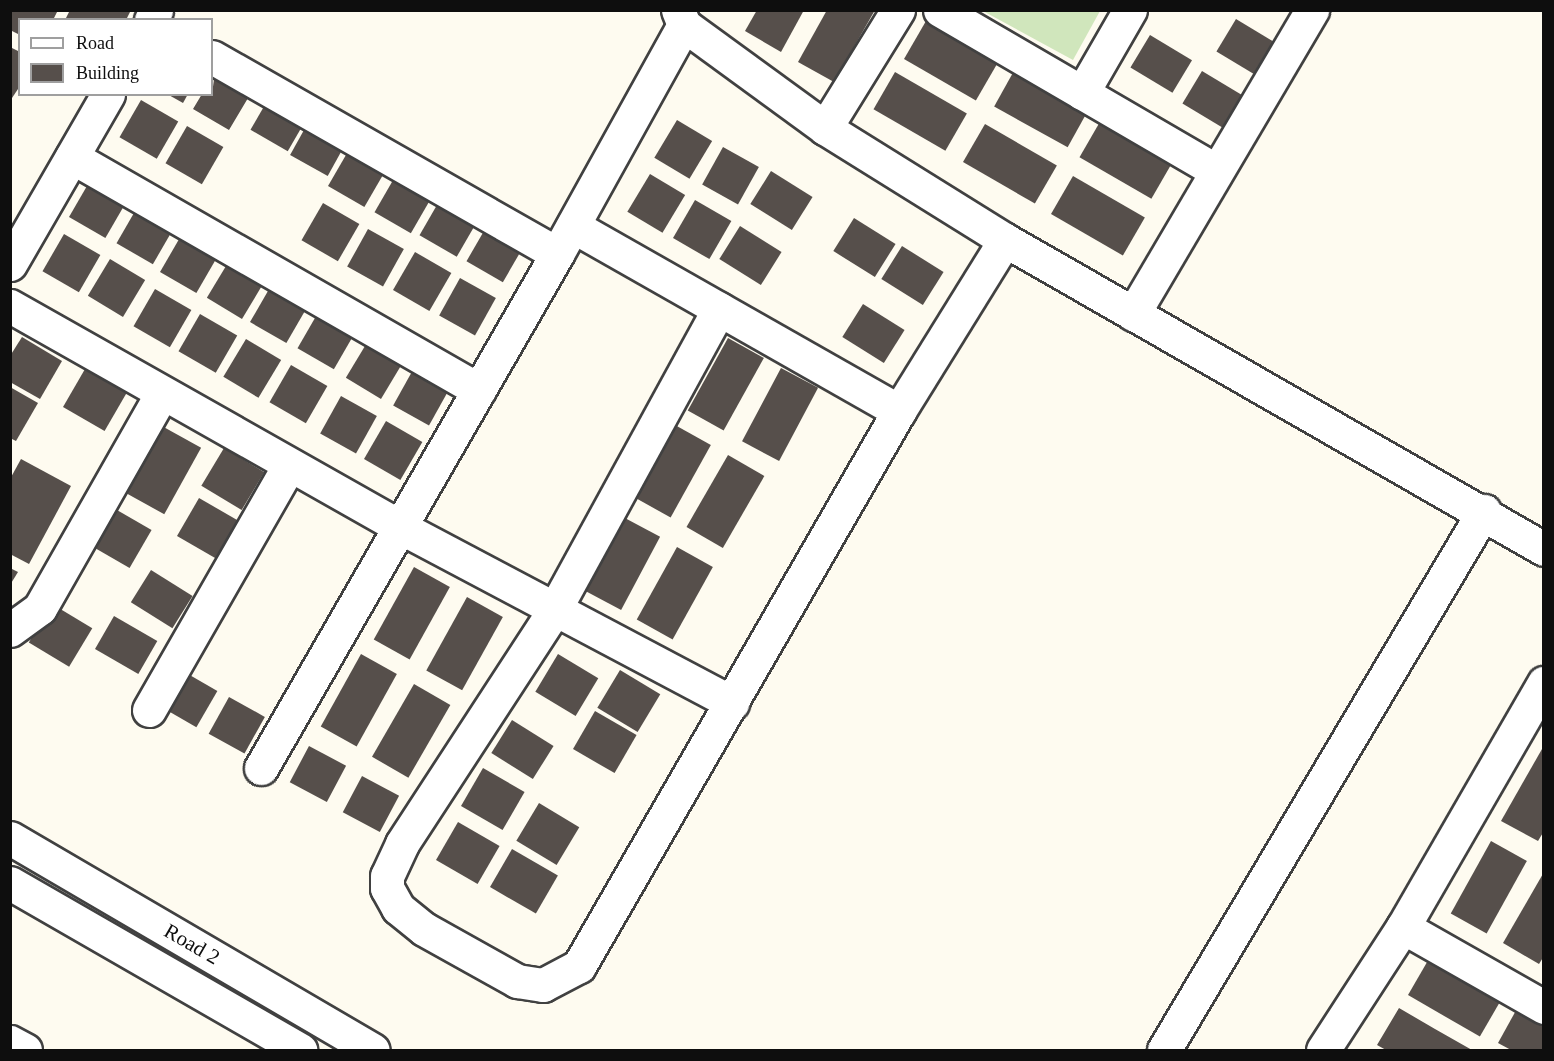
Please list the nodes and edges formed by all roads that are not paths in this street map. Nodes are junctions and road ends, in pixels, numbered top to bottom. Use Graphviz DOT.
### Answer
graph roads {
  1 [pos="898,10"];
  2 [pos="940,10"];
  3 [pos="1130,10"];
  4 [pos="1312,10"];
  5 [pos="681,18"];
  6 [pos="213,58"];
  7 [pos="1082,93"];
  8 [pos="107,96"];
  9 [pos="825,128"];
  10 [pos="72,157"];
  11 [pos="1217,171"];
  12 [pos="573,226"];
  13 [pos="1005,240"];
  14 [pos="557,254"];
  15 [pos="10,264"];
  16 [pos="10,306"];
  17 [pos="719,309"];
  18 [pos="1133,314"];
  19 [pos="479,390"];
  20 [pos="162,393"];
  21 [pos="899,411"];
  22 [pos="289,466"];
  23 [pos="1484,511"];
  24 [pos="400,528"];
  25 [pos="1544,549"];
  26 [pos="555,609"];
  27 [pos="10,630"];
  28 [pos="1544,683"];
  29 [pos="732,703"];
  30 [pos="149,710"];
  31 [pos="261,768"];
  32 [pos="10,838"];
  33 [pos="10,883"];
  34 [pos="1403,927"];
  35 [pos="1543,1006"];
  36 [pos="10,1042"];
  37 [pos="25,1050"];
  38 [pos="300,1050"];
  39 [pos="373,1050"];
  40 [pos="1164,1050"];
  41 [pos="1323,1050"];
  1 -- 9 [label="street"];
  2 -- 7 [label="street"];
  3 -- 7 [label="street"];
  4 -- 11 [label="street"];
  5 -- 9 [label="street"];
  5 -- 12 [label="street"];
  6 -- 14 [label="street"];
  7 -- 11 [label="street"];
  8 -- 10 [label="street"];
  9 -- 13 [label="street"];
  10 -- 15 [label="street"];
  10 -- 19 [label="street"];
  11 -- 18 [label="street"];
  12 -- 14 [label="street"];
  12 -- 17 [label="street"];
  13 -- 18 [label="street"];
  13 -- 21 [label="street"];
  14 -- 19 [label="street"];
  16 -- 20 [label="street"];
  17 -- 21 [label="street"];
  17 -- 26 [label="street"];
  18 -- 23 [label="street"];
  19 -- 24 [label="street"];
  20 -- 22 [label="street"];
  20 -- 27 [label="street"];
  21 -- 29 [label="street"];
  22 -- 24 [label="street"];
  22 -- 30 [label="street"];
  23 -- 25 [label="street"];
  23 -- 40 [label="street"];
  24 -- 26 [label="street"];
  24 -- 31 [label="street"];
  26 -- 29 [label="street"];
  26 -- 29 [label="street"];
  28 -- 34 [label="street"];
  32 -- 39 [label="street, Road 2"];
  33 -- 38 [label="street, Road 2"];
  34 -- 35 [label="street"];
  34 -- 41 [label="street"];
  36 -- 37 [label="street"];
}
